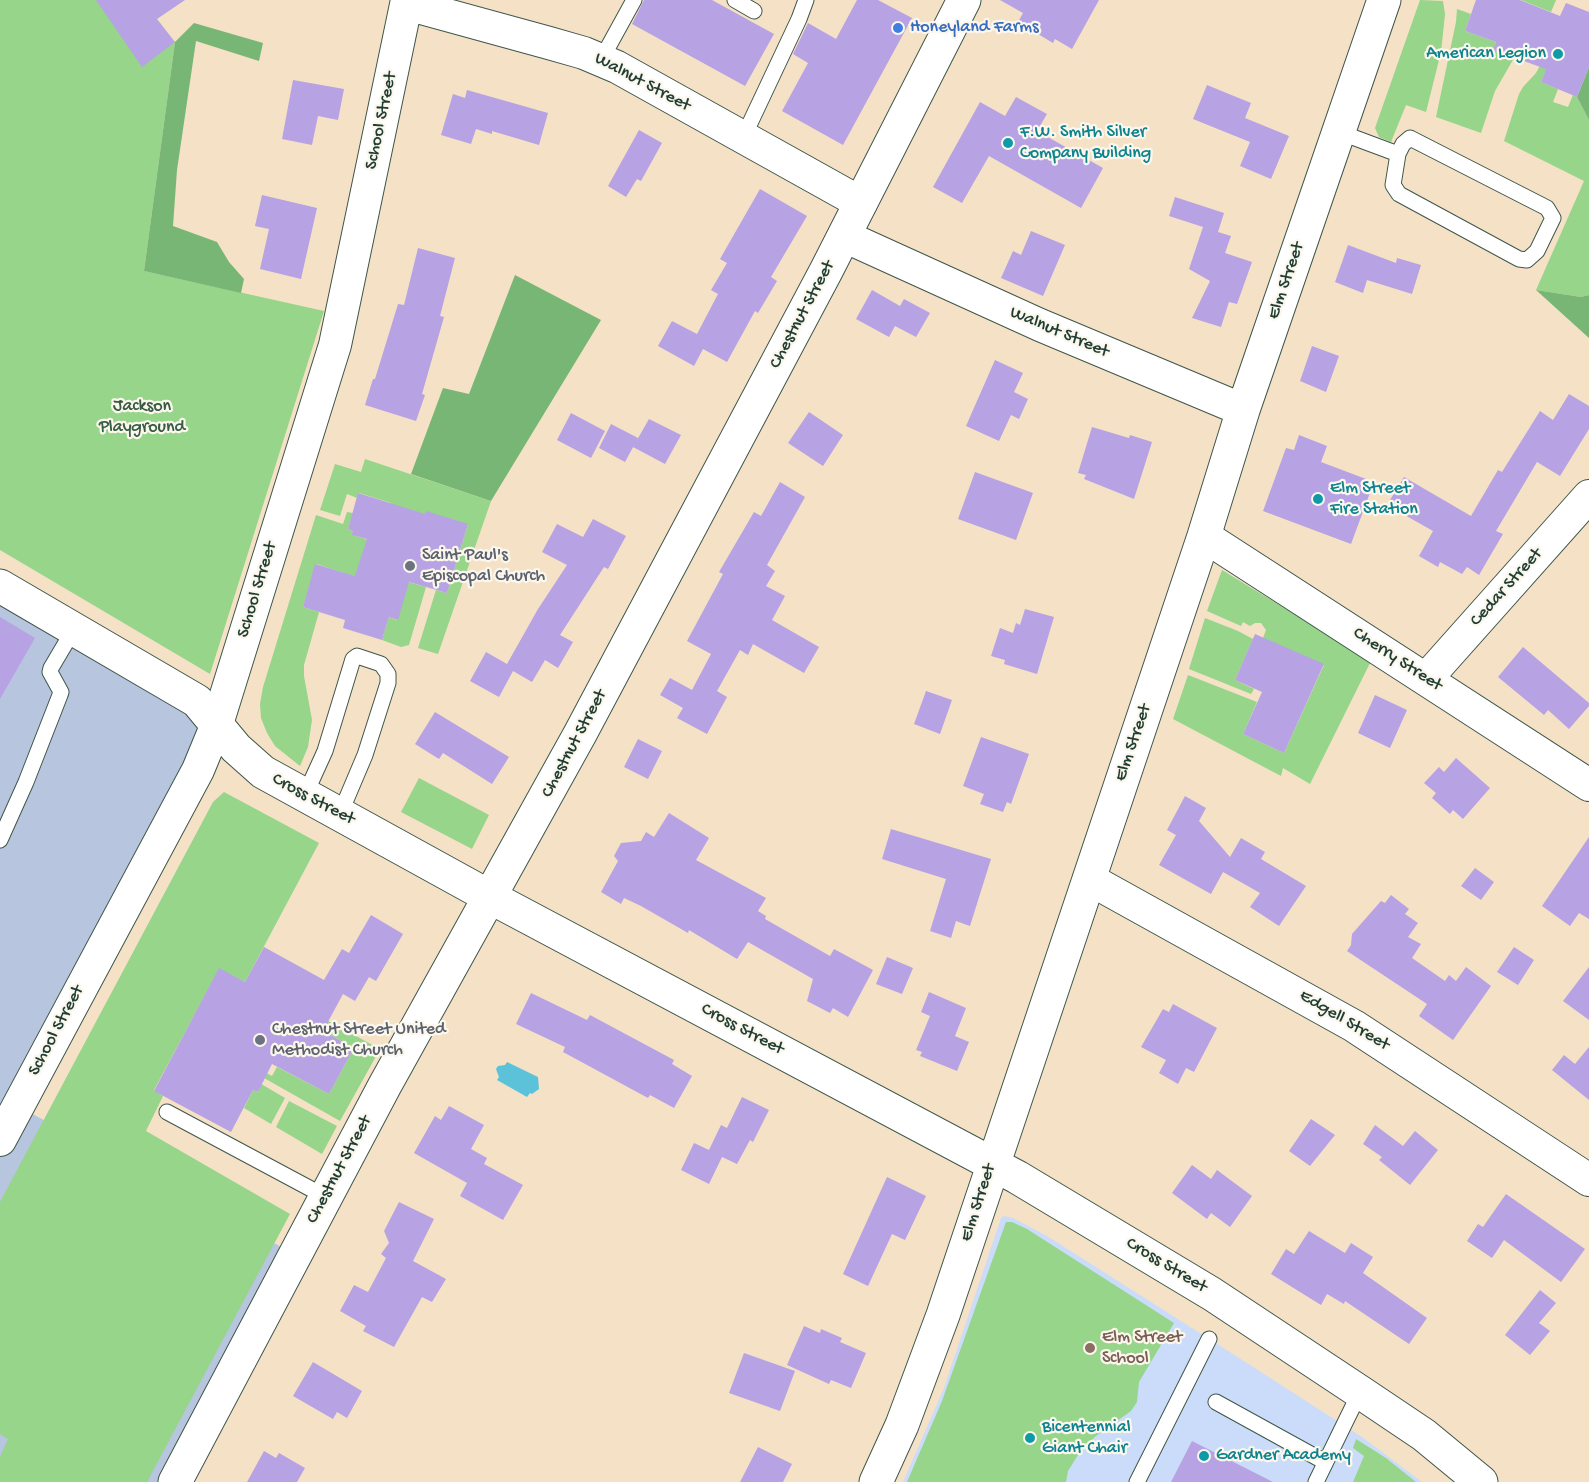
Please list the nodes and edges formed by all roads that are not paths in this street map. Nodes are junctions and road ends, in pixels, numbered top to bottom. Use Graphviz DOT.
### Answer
graph roads {
  1 [pos="634,0"];
  2 [pos="735,0"];
  3 [pos="806,0"];
  4 [pos="964,0"];
  5 [pos="1384,0"];
  6 [pos="407,2"];
  7 [pos="754,11"];
  8 [pos="601,60"];
  9 [pos="1339,132"];
  10 [pos="743,138"];
  11 [pos="1398,154"];
  12 [pos="861,203"];
  13 [pos="844,236"];
  14 [pos="1243,410"];
  15 [pos="1589,496"];
  16 [pos="1204,536"];
  17 [pos="0,586"];
  18 [pos="74,629"];
  19 [pos="1426,679"];
  20 [pos="217,724"];
  21 [pos="1589,785"];
  22 [pos="305,795"];
  23 [pos="340,814"];
  24 [pos="0,840"];
  25 [pos="1089,879"];
  26 [pos="490,897"];
  27 [pos="166,1112"];
  28 [pos="3,1127"];
  29 [pos="993,1162"];
  30 [pos="1589,1180"];
  31 [pos="326,1197"];
  32 [pos="1209,1340"];
  33 [pos="1360,1392"];
  34 [pos="1216,1402"];
  35 [pos="1325,1462"];
  36 [pos="175,1482"];
  37 [pos="876,1482"];
  38 [pos="1137,1482"];
  39 [pos="1316,1482"];
  40 [pos="1482,1482"];
  1 -- 8 [label="lane"];
  2 -- 7 [label="lane"];
  3 -- 10 [label="lane"];
  4 -- 12 [label="street, Chestnut Street"];
  5 -- 9 [label="street, Elm Street"];
  6 -- 8 [label="street, Walnut Street"];
  6 -- 20 [label="street, School Street"];
  8 -- 10 [label="street, Walnut Street"];
  9 -- 11 [label="lane"];
  9 -- 14 [label="street, Elm Street"];
  10 -- 12 [label="street, Walnut Street"];
  11 -- 11 [label="lane"];
  12 -- 13 [label="street, Chestnut Street"];
  13 -- 14 [label="street, Walnut Street"];
  13 -- 26 [label="street, Chestnut Street"];
  14 -- 16 [label="street, Elm Street"];
  15 -- 19 [label="street, Cedar Street"];
  16 -- 19 [label="street, Cherry Street"];
  16 -- 25 [label="street, Elm Street"];
  17 -- 18 [label="street, Cross Street"];
  18 -- 20 [label="street, Cross Street"];
  18 -- 24 [label="lane"];
  19 -- 21 [label="street, Cherry Street"];
  20 -- 22 [label="street, Cross Street"];
  20 -- 28 [label="street, School Street"];
  22 -- 23 [label="street, Cross Street"];
  22 -- 23 [label="lane"];
  23 -- 26 [label="street, Cross Street"];
  25 -- 29 [label="street, Elm Street"];
  25 -- 30 [label="street, Edgell Street"];
  26 -- 29 [label="street, Cross Street"];
  26 -- 31 [label="street, Chestnut Street"];
  27 -- 31 [label="lane"];
  29 -- 33 [label="street, Cross Street"];
  29 -- 37 [label="street, Elm Street"];
  31 -- 36 [label="street, Chestnut Street"];
  32 -- 38 [label="lane"];
  33 -- 35 [label="lane"];
  33 -- 40 [label="street, Cross Street"];
  34 -- 35 [label="lane"];
  35 -- 39 [label="lane"];
}
